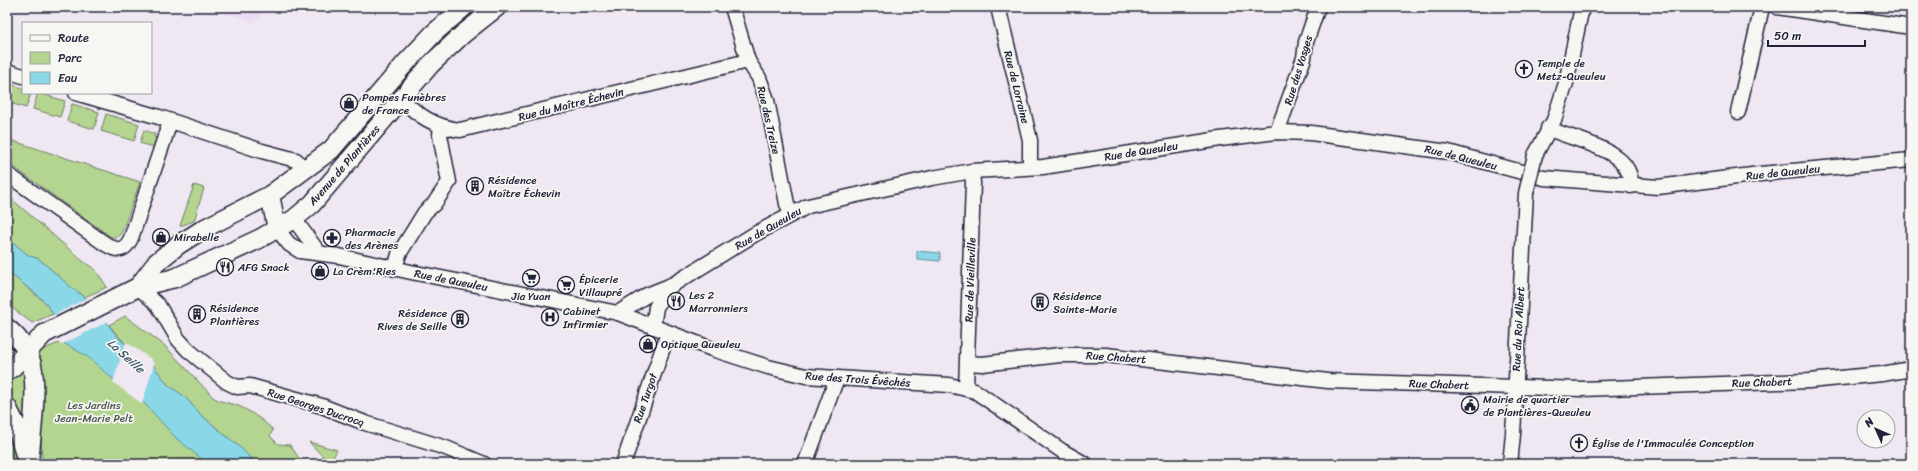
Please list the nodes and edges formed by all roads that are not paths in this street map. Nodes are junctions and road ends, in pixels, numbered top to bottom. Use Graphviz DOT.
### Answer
graph roads {
  1 [pos="464,7"];
  2 [pos="497,7"];
  3 [pos="732,7"];
  4 [pos="998,7"];
  5 [pos="1318,7"];
  6 [pos="1582,7"];
  7 [pos="1762,7"];
  8 [pos="1777,7"];
  9 [pos="1911,27"];
  10 [pos="748,61"];
  11 [pos="7,71"];
  12 [pos="22,76"];
  13 [pos="79,94"];
  14 [pos="401,99"];
  15 [pos="1738,112"];
  16 [pos="170,122"];
  17 [pos="441,127"];
  18 [pos="1548,128"];
  19 [pos="1277,132"];
  20 [pos="1911,160"];
  21 [pos="1030,167"];
  22 [pos="306,170"];
  23 [pos="972,171"];
  24 [pos="7,174"];
  25 [pos="1631,186"];
  26 [pos="270,195"];
  27 [pos="791,214"];
  28 [pos="294,219"];
  29 [pos="277,229"];
  30 [pos="319,253"];
  31 [pos="396,268"];
  32 [pos="672,285"];
  33 [pos="138,287"];
  34 [pos="618,313"];
  35 [pos="653,327"];
  36 [pos="12,332"];
  37 [pos="668,333"];
  38 [pos="44,334"];
  39 [pos="27,352"];
  40 [pos="968,363"];
  41 [pos="1911,369"];
  42 [pos="7,372"];
  43 [pos="837,378"];
  44 [pos="1516,387"];
  45 [pos="966,389"];
  46 [pos="7,407"];
  47 [pos="28,464"];
  48 [pos="484,464"];
  49 [pos="623,464"];
  50 [pos="805,464"];
  51 [pos="1085,464"];
  52 [pos="1510,464"];
  1 -- 22 [label="main road, Avenue de Plantières"];
  2 -- 14 [label="main road, Avenue de Plantières"];
  3 -- 10 [label="street, Rue des Treize"];
  4 -- 21 [label="street, Rue de Lorraine"];
  5 -- 19 [label="street, Rue des Vosges"];
  6 -- 18 [label="street"];
  7 -- 15 [label="street"];
  8 -- 9 [label="street"];
  10 -- 17 [label="street, Rue du Maître Échevin"];
  10 -- 27 [label="street, Rue des Treize"];
  11 -- 12 [label="street"];
  13 -- 16 [label="street"];
  14 -- 17 [label="street, Rue du Maître Échevin"];
  14 -- 28 [label="main road, Avenue de Plantières"];
  16 -- 22 [label="street"];
  16 -- 24 [label="street"];
  17 -- 31 [label="street"];
  18 -- 25 [label="street"];
  18 -- 44 [label="street, Rue du Roi Albert, bridge"];
  19 -- 21 [label="street, Rue de Queuleu"];
  19 -- 25 [label="street, Rue de Queuleu"];
  20 -- 25 [label="street, Rue de Queuleu"];
  21 -- 23 [label="street, Rue de Queuleu"];
  22 -- 26 [label="main road, Avenue de Plantières"];
  23 -- 27 [label="street, Rue de Queuleu"];
  23 -- 40 [label="street, Rue de Vieilleville"];
  26 -- 28 [label="main road"];
  26 -- 29 [label="main road"];
  26 -- 33 [label="main road, Avenue de Plantières"];
  27 -- 32 [label="street, Rue de Queuleu"];
  28 -- 29 [label="main road, Avenue de Plantières"];
  28 -- 30 [label="street"];
  29 -- 30 [label="street, Rue de Queuleu"];
  29 -- 33 [label="main road, Avenue de Plantières"];
  30 -- 31 [label="street, Rue de Queuleu"];
  31 -- 34 [label="street, Rue de Queuleu"];
  32 -- 34 [label="street, Rue de Queuleu"];
  32 -- 35 [label="street, Rue de Queuleu"];
  33 -- 38 [label="main road, Avenue de Plantières"];
  33 -- 48 [label="street, Rue Georges Ducrocq"];
  34 -- 35 [label="street, Rue des Trois Évêchés"];
  35 -- 37 [label="street, Rue des Trois Évêchés"];
  36 -- 38 [label="main road"];
  36 -- 39 [label="main road"];
  37 -- 43 [label="street, Rue des Trois Évêchés"];
  37 -- 49 [label="street, Rue Turgot"];
  38 -- 39 [label="main road"];
  39 -- 42 [label="main road"];
  39 -- 47 [label="main road"];
  40 -- 44 [label="street, Rue Chabert"];
  40 -- 45 [label="street, Rue de Vieilleville"];
  41 -- 44 [label="street, Rue Chabert"];
  43 -- 45 [label="street, Rue des Trois Évêchés"];
  43 -- 50 [label="street"];
  44 -- 52 [label="street, Rue du Roi Albert"];
  45 -- 51 [label="street, Rue des Trois Évêchés"];
  46 -- 47 [label="main road"];
}
